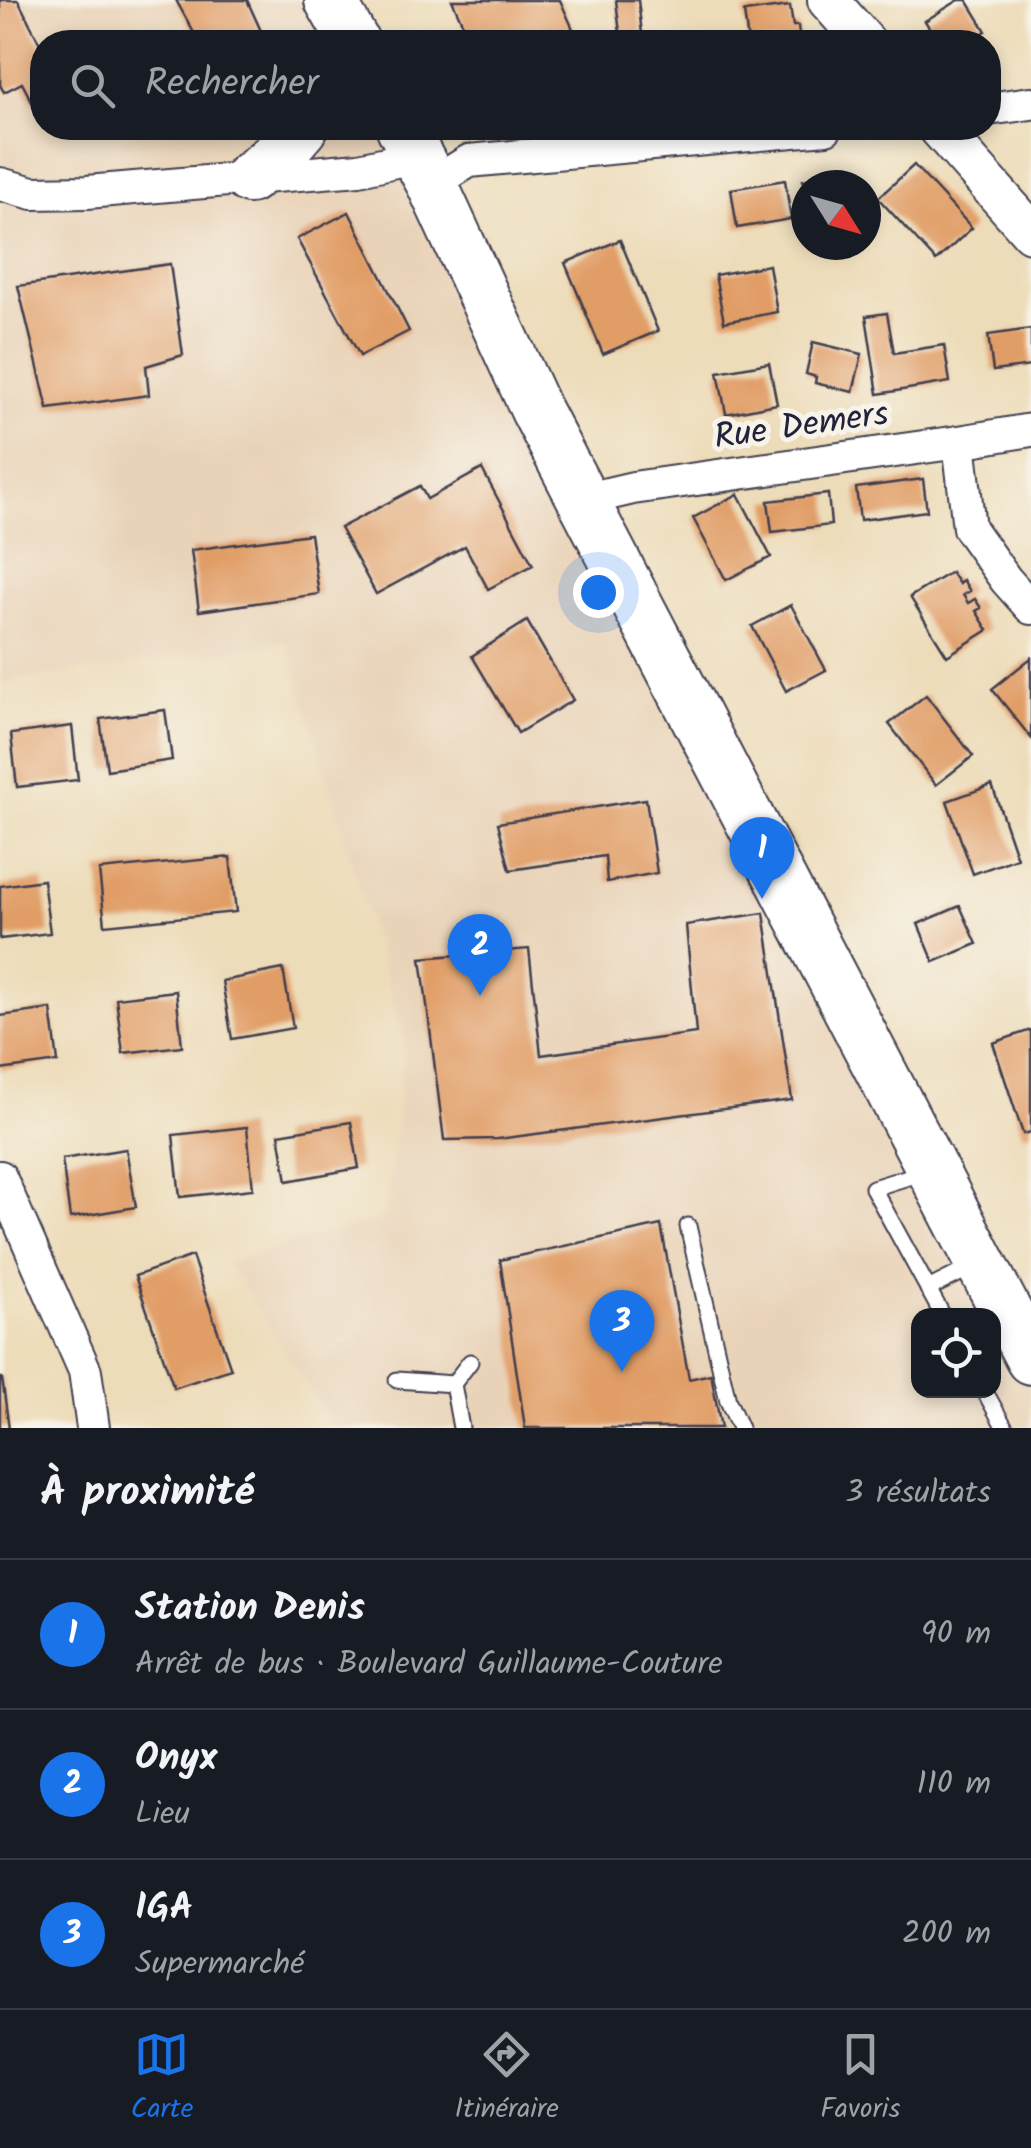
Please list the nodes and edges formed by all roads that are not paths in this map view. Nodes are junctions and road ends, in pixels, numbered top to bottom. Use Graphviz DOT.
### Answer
graph roads {
  1 [pos="828,0"];
  2 [pos="854,30"];
  3 [pos="1031,103"];
  4 [pos="1001,107"];
  5 [pos="292,140"];
  6 [pos="696,140"];
  7 [pos="950,140"];
  8 [pos="417,156"];
  9 [pos="249,178"];
  10 [pos="0,184"];
  11 [pos="1031,232"];
  12 [pos="1031,430"];
  13 [pos="958,442"];
  14 [pos="582,500"];
  15 [pos="1031,608"];
  16 [pos="932,1170"];
  17 [pos="0,1178"];
  18 [pos="688,1226"];
  19 [pos="981,1262"];
  20 [pos="928,1289"];
  21 [pos="939,1308"];
  22 [pos="1031,1358"];
  23 [pos="470,1362"];
  24 [pos="397,1380"];
  25 [pos="452,1384"];
  26 [pos="988,1398"];
  27 [pos="93,1428"];
  28 [pos="461,1428"];
  29 [pos="740,1428"];
  30 [pos="1005,1428"];
  1 -- 2 [label="street"];
  3 -- 4 [label="street"];
  5 -- 9 [label="main road"];
  6 -- 8 [label="street"];
  7 -- 11 [label="street"];
  8 -- 9 [label="street"];
  8 -- 14 [label="main road"];
  9 -- 10 [label="street"];
  12 -- 13 [label="street, Rue Demers"];
  13 -- 14 [label="street, Rue Demers"];
  13 -- 15 [label="street"];
  14 -- 16 [label="main road"];
  16 -- 19 [label="main road"];
  16 -- 20 [label="lane"];
  17 -- 27 [label="street"];
  18 -- 29 [label="lane"];
  19 -- 20 [label="lane"];
  19 -- 22 [label="main road"];
  20 -- 21 [label="lane"];
  23 -- 25 [label="lane"];
  24 -- 25 [label="lane"];
  25 -- 28 [label="lane"];
  26 -- 30 [label="lane"];
}
